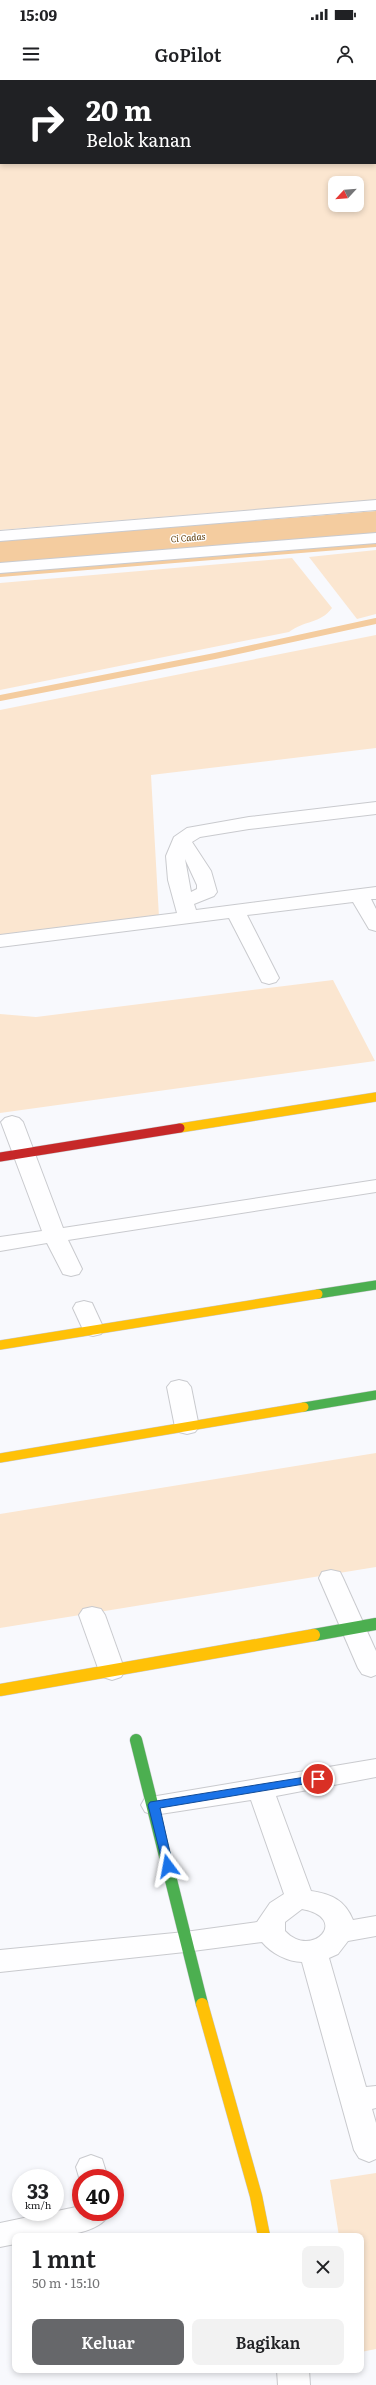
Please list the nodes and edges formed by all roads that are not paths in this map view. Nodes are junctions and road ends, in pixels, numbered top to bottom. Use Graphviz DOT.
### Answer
graph roads {
  1 [pos="376,505"];
  2 [pos="0,536"];
  3 [pos="376,538"];
  4 [pos="0,568"];
  5 [pos="376,808"];
  6 [pos="181,841"];
  7 [pos="367,895"];
  8 [pos="185,909"];
  9 [pos="235,911"];
  10 [pos="376,925"];
  11 [pos="0,941"];
  12 [pos="269,978"];
  13 [pos="376,1097"];
  14 [pos="12,1122"];
  15 [pos="23,1153"];
  16 [pos="0,1157"];
  17 [pos="376,1186"];
  18 [pos="55,1236"];
  19 [pos="0,1244"];
  20 [pos="71,1269"];
  21 [pos="376,1285"];
  22 [pos="84,1308"];
  23 [pos="93,1329"];
  24 [pos="0,1345"];
  25 [pos="179,1387"];
  26 [pos="376,1395"];
  27 [pos="187,1426"];
  28 [pos="0,1458"];
  29 [pos="331,1578"];
  30 [pos="92,1615"];
  31 [pos="364,1626"];
  32 [pos="371,1668"];
  33 [pos="112,1671"];
  34 [pos="0,1690"];
  35 [pos="136,1740"];
  36 [pos="376,1768"];
  37 [pos="260,1789"];
  38 [pos="154,1805"];
  39 [pos="300,1899"];
  40 [pos="376,1926"];
  41 [pos="271,1930"];
  42 [pos="342,1932"];
  43 [pos="186,1942"];
  44 [pos="313,1952"];
  45 [pos="0,1961"];
  46 [pos="366,2098"];
  47 [pos="369,2150"];
  48 [pos="72,2221"];
  49 [pos="263,2233"];
  50 [pos="0,2235"];
  51 [pos="293,2373"];
  52 [pos="294,2385"];
  1 -- 2 [label="street"];
  3 -- 4 [label="street"];
  5 -- 6 [label="street"];
  6 -- 8 [label="street"];
  6 -- 8 [label="street"];
  7 -- 9 [label="street"];
  7 -- 10 [label="street"];
  8 -- 9 [label="street"];
  8 -- 11 [label="street"];
  9 -- 12 [label="street"];
  13 -- 15 [label="street"];
  14 -- 15 [label="street"];
  15 -- 16 [label="street"];
  15 -- 18 [label="street"];
  17 -- 18 [label="street"];
  18 -- 19 [label="street"];
  18 -- 20 [label="street"];
  21 -- 23 [label="street"];
  22 -- 23 [label="street"];
  23 -- 24 [label="street"];
  25 -- 27 [label="street"];
  26 -- 27 [label="street"];
  27 -- 28 [label="street"];
  29 -- 31 [label="street"];
  30 -- 33 [label="street"];
  31 -- 32 [label="street"];
  31 -- 33 [label="street"];
  33 -- 34 [label="street"];
  35 -- 38 [label="street"];
  36 -- 37 [label="street"];
  37 -- 38 [label="street"];
  37 -- 39 [label="street"];
  38 -- 43 [label="street"];
  39 -- 41 [label="street"];
  39 -- 42 [label="street"];
  40 -- 42 [label="street"];
  41 -- 43 [label="street"];
  41 -- 44 [label="street"];
  42 -- 44 [label="street"];
  43 -- 45 [label="street"];
  43 -- 49 [label="street"];
  44 -- 46 [label="street"];
  46 -- 47 [label="street"];
  48 -- 50 [label="street"];
  51 -- 52 [label="street"];
}
